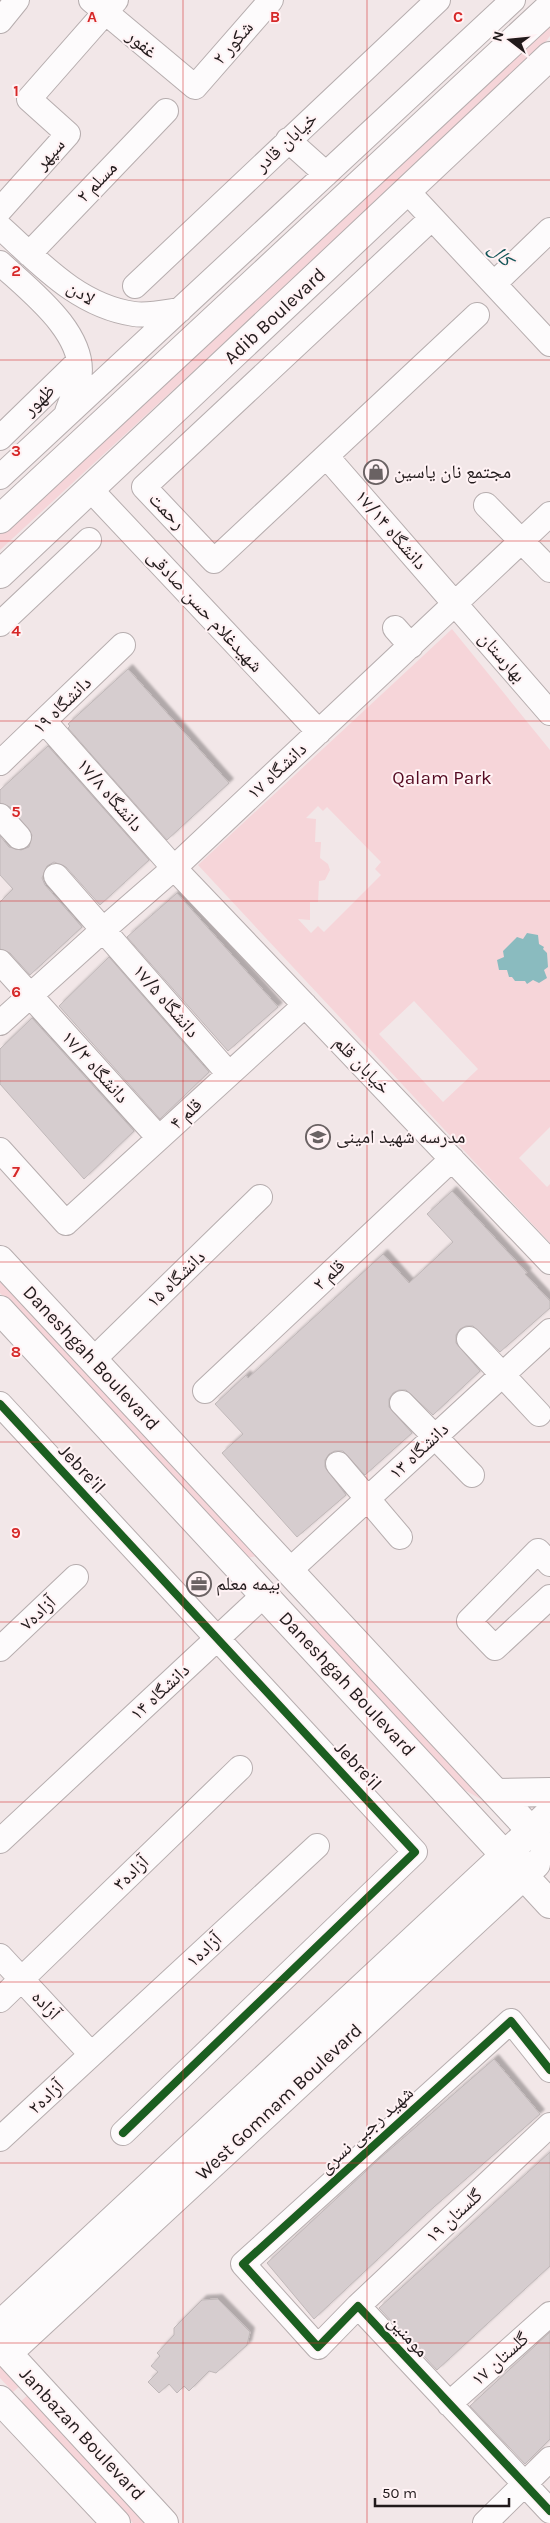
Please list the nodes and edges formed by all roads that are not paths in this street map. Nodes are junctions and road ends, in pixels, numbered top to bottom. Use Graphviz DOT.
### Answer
graph roads {
  1 [pos="18,0"];
  2 [pos="271,0"];
  3 [pos="438,0"];
  4 [pos="513,0"];
  5 [pos="104,4"];
  6 [pos="550,7"];
  7 [pos="0,21"];
  8 [pos="550,56"];
  9 [pos="195,87"];
  10 [pos="166,110"];
  11 [pos="288,140"];
  12 [pos="326,174"];
  13 [pos="411,188"];
  14 [pos="0,210"];
  15 [pos="432,218"];
  16 [pos="0,227"];
  17 [pos="550,230"];
  18 [pos="29,254"];
  19 [pos="0,264"];
  20 [pos="501,278"];
  21 [pos="136,286"];
  22 [pos="180,310"];
  23 [pos="477,315"];
  24 [pos="550,331"];
  25 [pos="550,344"];
  26 [pos="78,362"];
  27 [pos="65,417"];
  28 [pos="0,438"];
  29 [pos="327,457"];
  30 [pos="0,477"];
  31 [pos="91,490"];
  32 [pos="486,505"];
  33 [pos="550,514"];
  34 [pos="0,519"];
  35 [pos="89,540"];
  36 [pos="521,541"];
  37 [pos="550,570"];
  38 [pos="0,574"];
  39 [pos="455,602"];
  40 [pos="0,624"];
  41 [pos="396,628"];
  42 [pos="123,646"];
  43 [pos="411,646"];
  44 [pos="550,713"];
  45 [pos="45,722"];
  46 [pos="319,732"];
  47 [pos="0,763"];
  48 [pos="0,816"];
  49 [pos="19,837"];
  50 [pos="174,868"];
  51 [pos="56,876"];
  52 [pos="104,928"];
  53 [pos="0,962"];
  54 [pos="30,996"];
  55 [pos="305,1005"];
  56 [pos="0,1024"];
  57 [pos="229,1074"];
  58 [pos="159,1138"];
  59 [pos="0,1150"];
  60 [pos="452,1159"];
  61 [pos="260,1197"];
  62 [pos="0,1260"];
  63 [pos="550,1262"];
  64 [pos="0,1310"];
  65 [pos="550,1332"];
  66 [pos="469,1339"];
  67 [pos="93,1360"];
  68 [pos="502,1374"];
  69 [pos="206,1391"];
  70 [pos="402,1403"];
  71 [pos="0,1404"];
  72 [pos="539,1414"];
  73 [pos="434,1437"];
  74 [pos="338,1464"];
  75 [pos="472,1475"];
  76 [pos="368,1498"];
  77 [pos="400,1537"];
  78 [pos="550,1564"];
  79 [pos="289,1571"];
  80 [pos="76,1577"];
  81 [pos="265,1594"];
  82 [pos="550,1598"];
  83 [pos="217,1639"];
  84 [pos="0,1649"];
  85 [pos="240,1768"];
  86 [pos="550,1792"];
  87 [pos="496,1793"];
  88 [pos="540,1822"];
  89 [pos="0,1841"];
  90 [pos="317,1846"];
  91 [pos="550,1851"];
  92 [pos="504,1856"];
  93 [pos="523,1876"];
  94 [pos="550,1904"];
  95 [pos="0,1956"];
  96 [pos="22,1979"];
  97 [pos="0,2000"];
  98 [pos="91,2054"];
  99 [pos="550,2070"];
  100 [pos="550,2125"];
  101 [pos="123,2133"];
  102 [pos="0,2139"];
  103 [pos="358,2306"];
  104 [pos="550,2314"];
  105 [pos="14,2324"];
  106 [pos="4,2349"];
  107 [pos="0,2400"];
  108 [pos="449,2404"];
  109 [pos="550,2459"];
  110 [pos="524,2483"];
  111 [pos="550,2511"];
  112 [pos="157,2519"];
  113 [pos="116,2523"];
  114 [pos="485,2523"];
  1 -- 7 [label="street"];
  2 -- 9 [label="street, شکور ۲"];
  3 -- 11 [label="street, خیابان قادر"];
  4 -- 12 [label="street"];
  5 -- 9 [label="street, غفور"];
  5 -- 14 [label="street, سپهر"];
  6 -- 34 [label="main road, Adib Boulevard"];
  8 -- 13 [label="main road, Adib Boulevard"];
  10 -- 18 [label="street, مسلم ۲"];
  11 -- 12 [label="street"];
  11 -- 21 [label="street, خیابان قادر"];
  12 -- 22 [label="street"];
  13 -- 15 [label="street"];
  13 -- 20 [label="street"];
  13 -- 31 [label="main road, Adib Boulevard"];
  15 -- 25 [label="street"];
  15 -- 29 [label="street, رحمت"];
  16 -- 18 [label="street, لادن"];
  17 -- 20 [label="street"];
  18 -- 22 [label="street, لادن"];
  19 -- 26 [label="street, لادن"];
  20 -- 24 [label="street"];
  22 -- 27 [label="street"];
  23 -- 29 [label="street, رحمت"];
  26 -- 27 [label="street, لادن"];
  26 -- 28 [label="street, ظهور"];
  27 -- 30 [label="street"];
  29 -- 39 [label="street, دانشگاه ۱۷/۱۴"];
  31 -- 38 [label="main road, Adib Boulevard"];
  31 -- 46 [label="street, شهیدغلام حسن صادقی"];
  32 -- 36 [label="street"];
  33 -- 36 [label="street, دانشگاه ۱۷"];
  35 -- 40 [label="street"];
  36 -- 37 [label="street"];
  36 -- 39 [label="street, دانشگاه ۱۷"];
  39 -- 43 [label="street, دانشگاه ۱۷"];
  39 -- 44 [label="street, بهارستان"];
  41 -- 43 [label="street"];
  42 -- 45 [label="street, دانشگاه ۱۹"];
  43 -- 46 [label="street, دانشگاه ۱۷"];
  45 -- 47 [label="street, دانشگاه ۱۹"];
  45 -- 50 [label="street, دانشگاه ۱۷/۸"];
  46 -- 50 [label="street, دانشگاه ۱۷"];
  48 -- 49 [label="street"];
  50 -- 52 [label="street, دانشگاه ۱۷"];
  50 -- 55 [label="street, خیابان قلم"];
  51 -- 52 [label="street, دانشگاه ۱۷/۵"];
  52 -- 54 [label="street, دانشگاه ۱۷"];
  52 -- 57 [label="street, دانشگاه ۱۷/۵"];
  53 -- 54 [label="street, دانشگاه ۱۷/۳"];
  54 -- 56 [label="street, دانشگاه ۱۷"];
  54 -- 58 [label="street, دانشگاه ۱۷/۳"];
  55 -- 57 [label="street, قلم ۴"];
  55 -- 60 [label="street, خیابان قلم"];
  57 -- 58 [label="street, قلم ۴"];
  58 -- 59 [label="street, قلم ۴"];
  60 -- 63 [label="street, خیابان قلم"];
  60 -- 69 [label="street, قلم ۲"];
  61 -- 67 [label="street, دانشگاه ۱۵"];
  62 -- 67 [label="main road, Daneshgah Boulevard"];
  64 -- 81 [label="main road, Daneshgah Boulevard"];
  65 -- 68 [label="street, دانشگاه ۱۳"];
  66 -- 68 [label="street"];
  67 -- 79 [label="main road, Daneshgah Boulevard"];
  68 -- 72 [label="street"];
  68 -- 73 [label="street, دانشگاه ۱۳"];
  70 -- 73 [label="street"];
  71 -- 83 [label="street, Jebre'il"];
  73 -- 75 [label="street"];
  73 -- 76 [label="street, دانشگاه ۱۳"];
  74 -- 76 [label="street"];
  76 -- 77 [label="street"];
  76 -- 79 [label="street, دانشگاه ۱۳"];
  78 -- 82 [label="street"];
  79 -- 87 [label="main road, Daneshgah Boulevard"];
  80 -- 84 [label="street, آزاده۷"];
  81 -- 83 [label="street, دانشگاه ۱۴"];
  81 -- 92 [label="main road, Daneshgah Boulevard"];
  83 -- 89 [label="street, دانشگاه ۱۴"];
  83 -- 101 [label="street, Jebre'il"];
  85 -- 96 [label="street, آزاده۳"];
  86 -- 87 [label="main road"];
  87 -- 88 [label="main road, Daneshgah Boulevard"];
  88 -- 91 [label="main road, Daneshgah Boulevard"];
  88 -- 92 [label="main road, West Gomnam Boulevard"];
  90 -- 98 [label="street, آزاده۱"];
  91 -- 93 [label="main road, West Gomnam Boulevard"];
  92 -- 93 [label="main road, Daneshgah Boulevard"];
  92 -- 105 [label="main road, West Gomnam Boulevard"];
  93 -- 94 [label="main road, Daneshgah Boulevard"];
  93 -- 105 [label="main road, West Gomnam Boulevard"];
  95 -- 96 [label="street, آزاده"];
  96 -- 97 [label="street, آزاده۳"];
  96 -- 98 [label="street, آزاده"];
  98 -- 102 [label="street, آزاده۲"];
  99 -- 103 [label="street, شهید رجبی نسری"];
  100 -- 103 [label="street, گلستان ۱۹"];
  103 -- 108 [label="street, مومنین"];
  104 -- 108 [label="street, گلستان ۱۷"];
  105 -- 106 [label="main road, West Gomnam Boulevard"];
  106 -- 112 [label="main road, Janbazan Boulevard"];
  107 -- 113 [label="main road, Janbazan Boulevard"];
  108 -- 110 [label="street, مومنین"];
  109 -- 110 [label="street"];
  110 -- 111 [label="street, مومنین"];
  110 -- 114 [label="street"];
}
